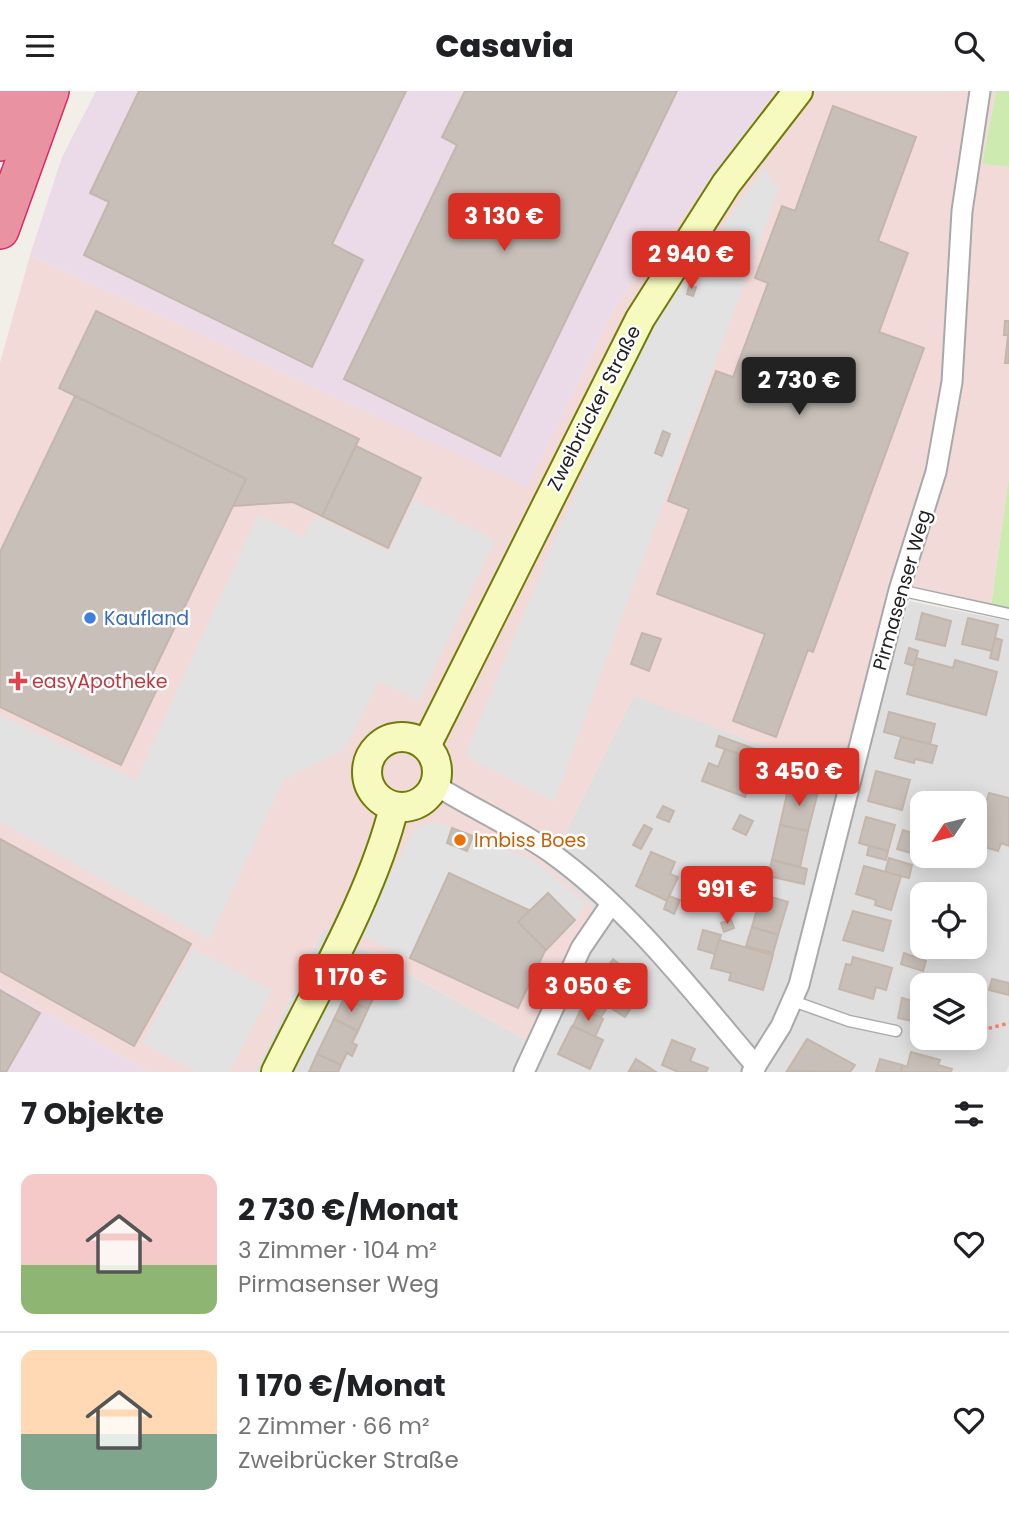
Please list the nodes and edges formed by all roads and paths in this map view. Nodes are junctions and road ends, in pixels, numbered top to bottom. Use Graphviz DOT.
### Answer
graph roads {
  1 [pos="19,91"];
  2 [pos="50,91"];
  3 [pos="798,91"];
  4 [pos="980,91"];
  5 [pos="0,142"];
  6 [pos="0,230"];
  7 [pos="899,590"];
  8 [pos="1009,614"];
  9 [pos="426,745"];
  10 [pos="435,785"];
  11 [pos="394,807"];
  12 [pos="611,904"];
  13 [pos="793,1001"];
  14 [pos="1009,1023"];
  15 [pos="987,1029"];
  16 [pos="896,1031"];
  17 [pos="754,1069"];
  18 [pos="276,1072"];
  19 [pos="524,1072"];
  1 -- 5 [label="highway"];
  2 -- 6 [label="highway"];
  3 -- 9 [label="street, Zweibrücker Straße"];
  4 -- 7 [label="street, Pirmasenser Weg"];
  7 -- 8 [label="lane"];
  7 -- 13 [label="street, Pirmasenser Weg"];
  9 -- 10 [label="street"];
  9 -- 11 [label="street"];
  10 -- 11 [label="street"];
  10 -- 12 [label="street"];
  11 -- 18 [label="street"];
  12 -- 17 [label="street"];
  12 -- 19 [label="street"];
  13 -- 16 [label="lane"];
  13 -- 17 [label="street, Pirmasenser Weg"];
  14 -- 15 [label="path"];
}
